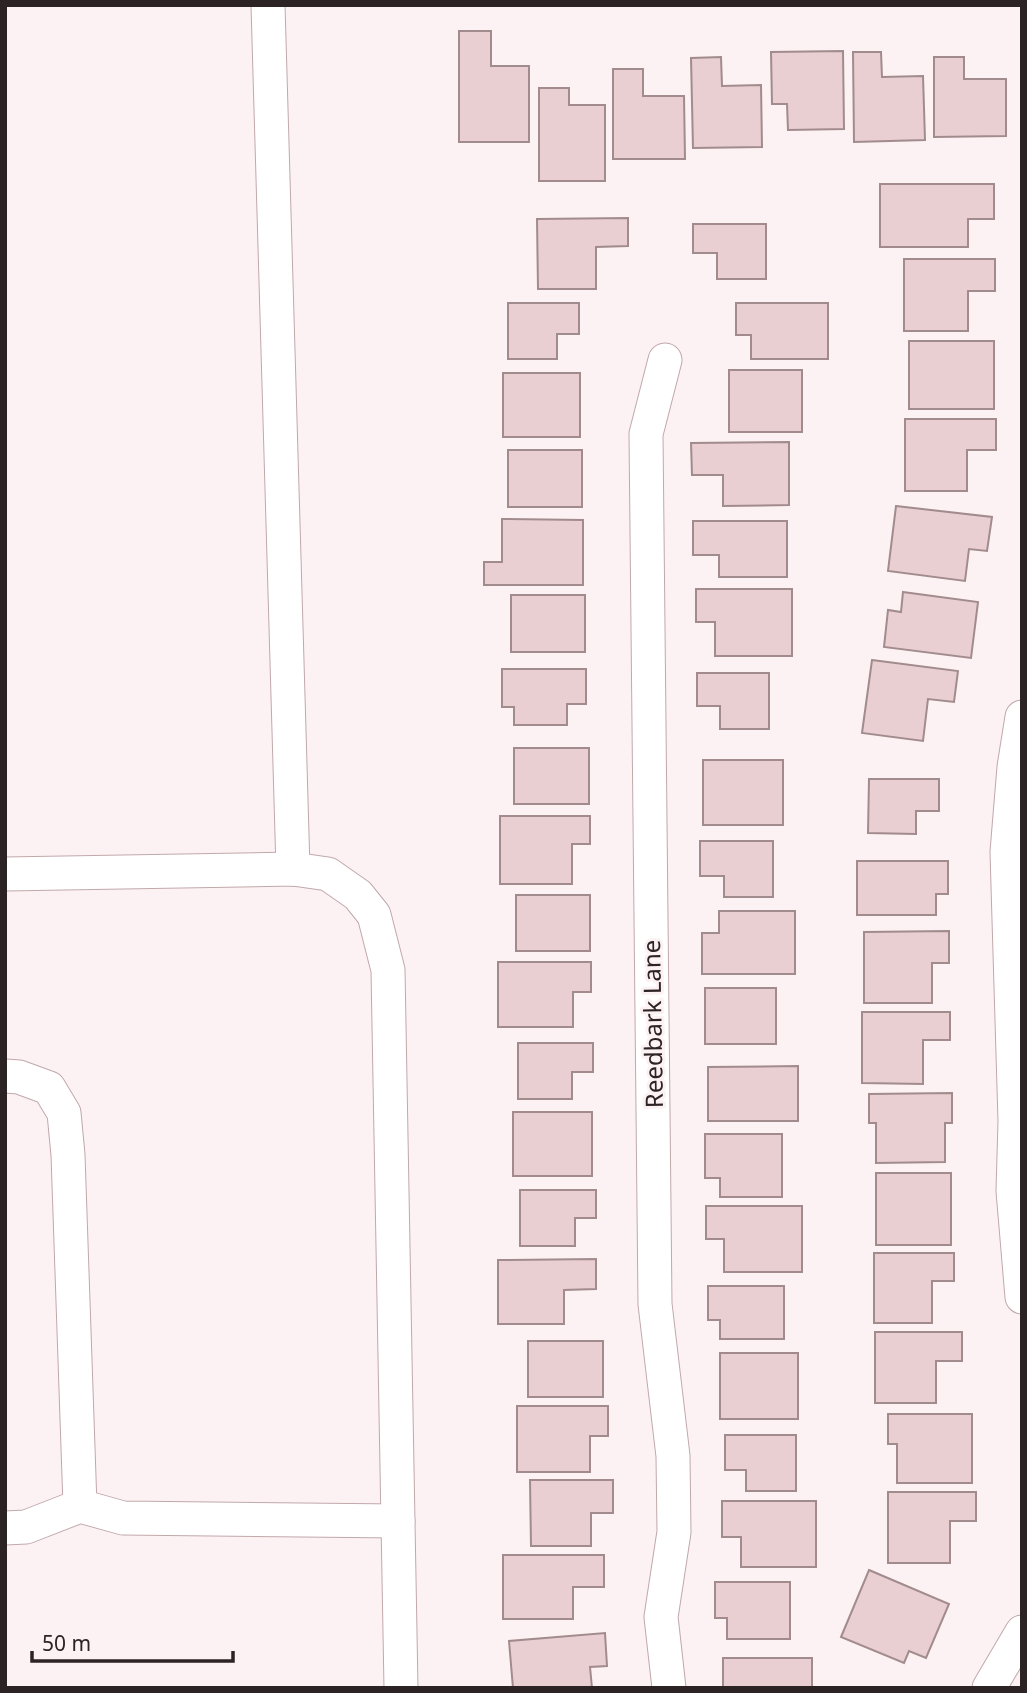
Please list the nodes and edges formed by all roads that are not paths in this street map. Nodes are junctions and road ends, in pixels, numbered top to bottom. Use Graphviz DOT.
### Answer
graph roads {
  1 [pos="268,5"];
  2 [pos="665,360"];
  3 [pos="1022,717"];
  4 [pos="293,869"];
  5 [pos="5,874"];
  6 [pos="5,1076"];
  7 [pos="1018,1121"];
  8 [pos="1022,1297"];
  9 [pos="80,1506"];
  10 [pos="398,1521"];
  11 [pos="5,1528"];
  12 [pos="1022,1632"];
  13 [pos="401,1688"];
  14 [pos="669,1688"];
  15 [pos="989,1688"];
  1 -- 4 [label="street"];
  2 -- 14 [label="street, Reedbark Lane"];
  3 -- 7 [label="street"];
  4 -- 5 [label="street"];
  4 -- 10 [label="street"];
  6 -- 9 [label="street"];
  7 -- 8 [label="street"];
  9 -- 10 [label="street"];
  9 -- 11 [label="street"];
  10 -- 13 [label="street"];
  12 -- 15 [label="street"];
}
